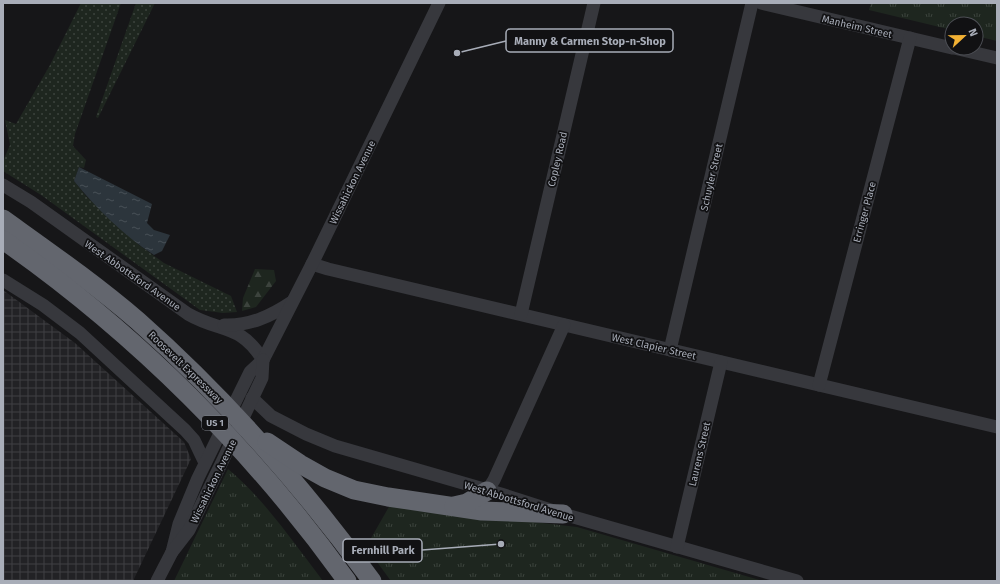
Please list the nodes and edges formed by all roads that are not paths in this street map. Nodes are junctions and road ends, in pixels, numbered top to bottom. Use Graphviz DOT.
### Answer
graph roads {
  1 [pos="439,3"];
  2 [pos="594,3"];
  3 [pos="752,3"];
  4 [pos="761,3"];
  5 [pos="910,38"];
  6 [pos="944,46"];
  7 [pos="984,55"];
  8 [pos="997,58"];
  9 [pos="3,185"];
  10 [pos="3,219"];
  11 [pos="3,240"];
  12 [pos="3,256"];
  13 [pos="312,264"];
  14 [pos="3,280"];
  15 [pos="62,284"];
  16 [pos="293,301"];
  17 [pos="521,314"];
  18 [pos="216,325"];
  19 [pos="564,325"];
  20 [pos="670,350"];
  21 [pos="263,360"];
  22 [pos="721,362"];
  23 [pos="819,385"];
  24 [pos="250,402"];
  25 [pos="997,427"];
  26 [pos="247,430"];
  27 [pos="205,463"];
  28 [pos="487,491"];
  29 [pos="454,506"];
  30 [pos="562,514"];
  31 [pos="677,546"];
  32 [pos="172,552"];
  33 [pos="158,581"];
  34 [pos="347,581"];
  35 [pos="372,581"];
  36 [pos="797,581"];
  1 -- 13 [label="street, Wissahickon Avenue"];
  2 -- 17 [label="street, Copley Road"];
  3 -- 20 [label="street, Schuyler Street"];
  4 -- 5 [label="street, Manheim Street"];
  5 -- 6 [label="street, Manheim Street"];
  5 -- 23 [label="street, Erringer Place"];
  7 -- 8 [label="street, Manheim Street"];
  9 -- 18 [label="street, West Abbottsford Avenue"];
  10 -- 26 [label="highway, Roosevelt Expressway / US 1"];
  11 -- 15 [label="highway, Roosevelt Expressway / US 1"];
  12 -- 15 [label="highway"];
  13 -- 16 [label="street, Wissahickon Avenue"];
  13 -- 17 [label="street, West Clapier Street"];
  14 -- 27 [label="street"];
  15 -- 34 [label="highway, Roosevelt Expressway / US 1"];
  16 -- 18 [label="street"];
  16 -- 21 [label="street, Wissahickon Avenue"];
  17 -- 19 [label="street, West Clapier Street"];
  18 -- 21 [label="street, West Abbottsford Avenue"];
  19 -- 20 [label="street, West Clapier Street"];
  19 -- 28 [label="street"];
  20 -- 22 [label="street, West Clapier Street"];
  21 -- 24 [label="street, Wissahickon Avenue"];
  21 -- 27 [label="street, Wissahickon Avenue"];
  22 -- 23 [label="street, West Clapier Street"];
  22 -- 31 [label="street, Laurens Street"];
  23 -- 25 [label="street, West Clapier Street"];
  24 -- 28 [label="street, West Abbottsford Avenue"];
  24 -- 32 [label="street, Wissahickon Avenue"];
  26 -- 29 [label="highway"];
  26 -- 35 [label="highway, Roosevelt Expressway / US 1"];
  27 -- 32 [label="street, Wissahickon Avenue"];
  28 -- 29 [label="highway"];
  28 -- 30 [label="street, West Abbottsford Avenue"];
  29 -- 30 [label="highway"];
  30 -- 31 [label="street, West Abbottsford Avenue"];
  31 -- 36 [label="street, West Abbottsford Avenue"];
  32 -- 33 [label="street, Wissahickon Avenue"];
}
